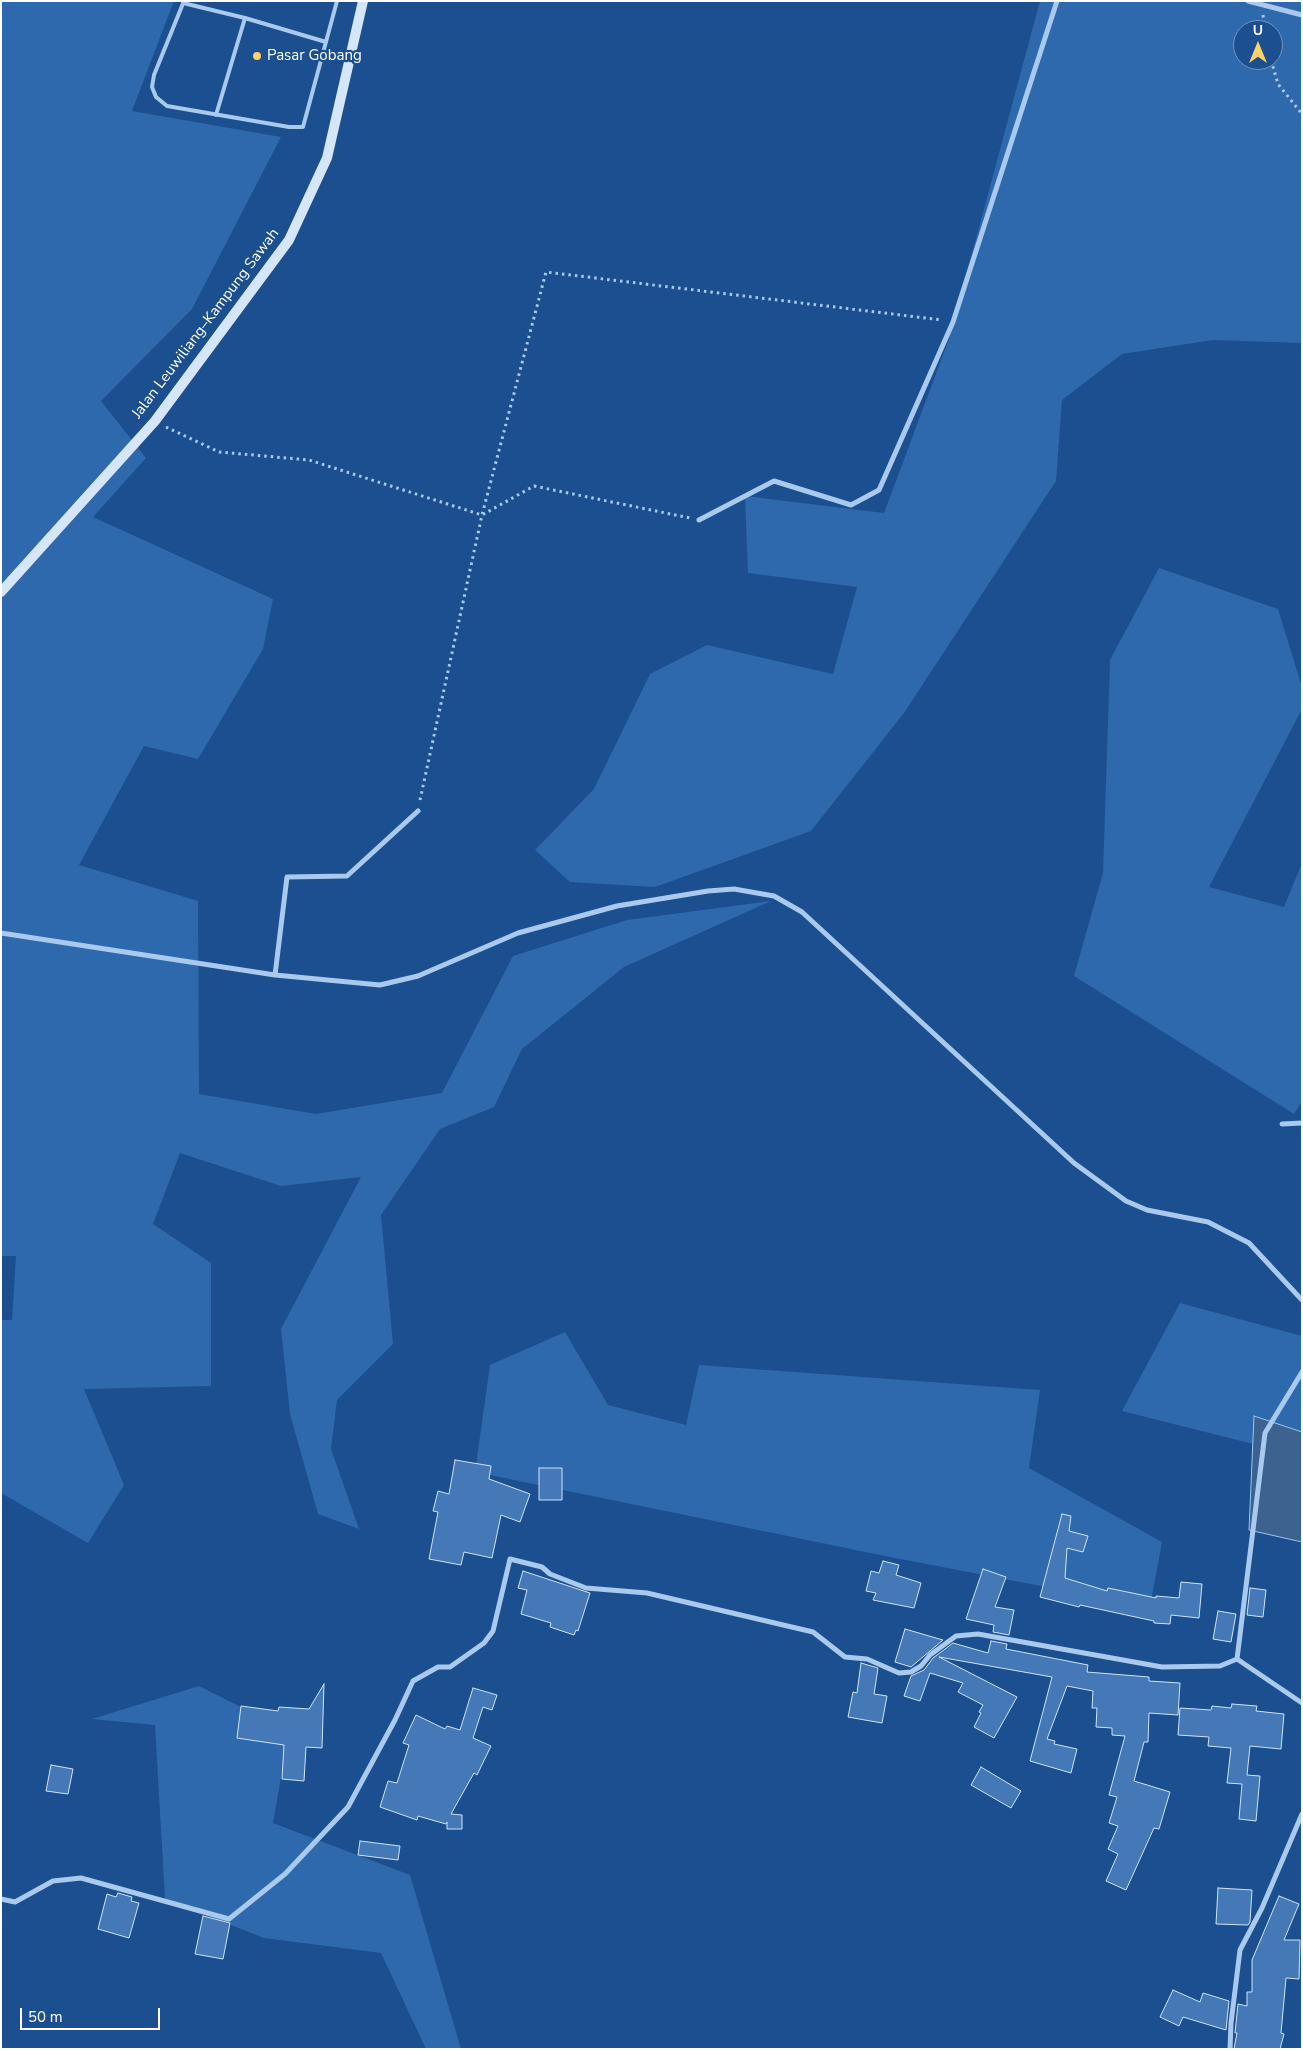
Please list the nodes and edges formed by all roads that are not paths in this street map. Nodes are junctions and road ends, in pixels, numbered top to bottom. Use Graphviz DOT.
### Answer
graph roads {
  1 [pos="337,1"];
  2 [pos="363,1"];
  3 [pos="1057,1"];
  4 [pos="1248,1"];
  5 [pos="183,2"];
  6 [pos="1302,15"];
  7 [pos="245,18"];
  8 [pos="326,42"];
  9 [pos="216,115"];
  10 [pos="700,520"];
  11 [pos="1,592"];
  12 [pos="418,811"];
  13 [pos="1,933"];
  14 [pos="275,975"];
  15 [pos="1302,1123"];
  16 [pos="1282,1124"];
  17 [pos="1302,1300"];
  18 [pos="1302,1372"];
  19 [pos="1237,1659"];
  20 [pos="1302,1703"];
  21 [pos="1302,1814"];
  22 [pos="1,1899"];
  23 [pos="1230,2049"];
  1 -- 8 [label="lane"];
  2 -- 11 [label="main road, Jalan Leuwiliang–Kampung Sawah"];
  3 -- 10 [label="street"];
  4 -- 6 [label="street"];
  5 -- 7 [label="lane"];
  5 -- 9 [label="lane"];
  7 -- 8 [label="lane"];
  7 -- 9 [label="lane"];
  8 -- 9 [label="lane"];
  12 -- 14 [label="street"];
  13 -- 14 [label="street"];
  14 -- 17 [label="street"];
  15 -- 16 [label="street"];
  18 -- 19 [label="street"];
  19 -- 20 [label="street"];
  19 -- 22 [label="street"];
  21 -- 23 [label="street"];
}
